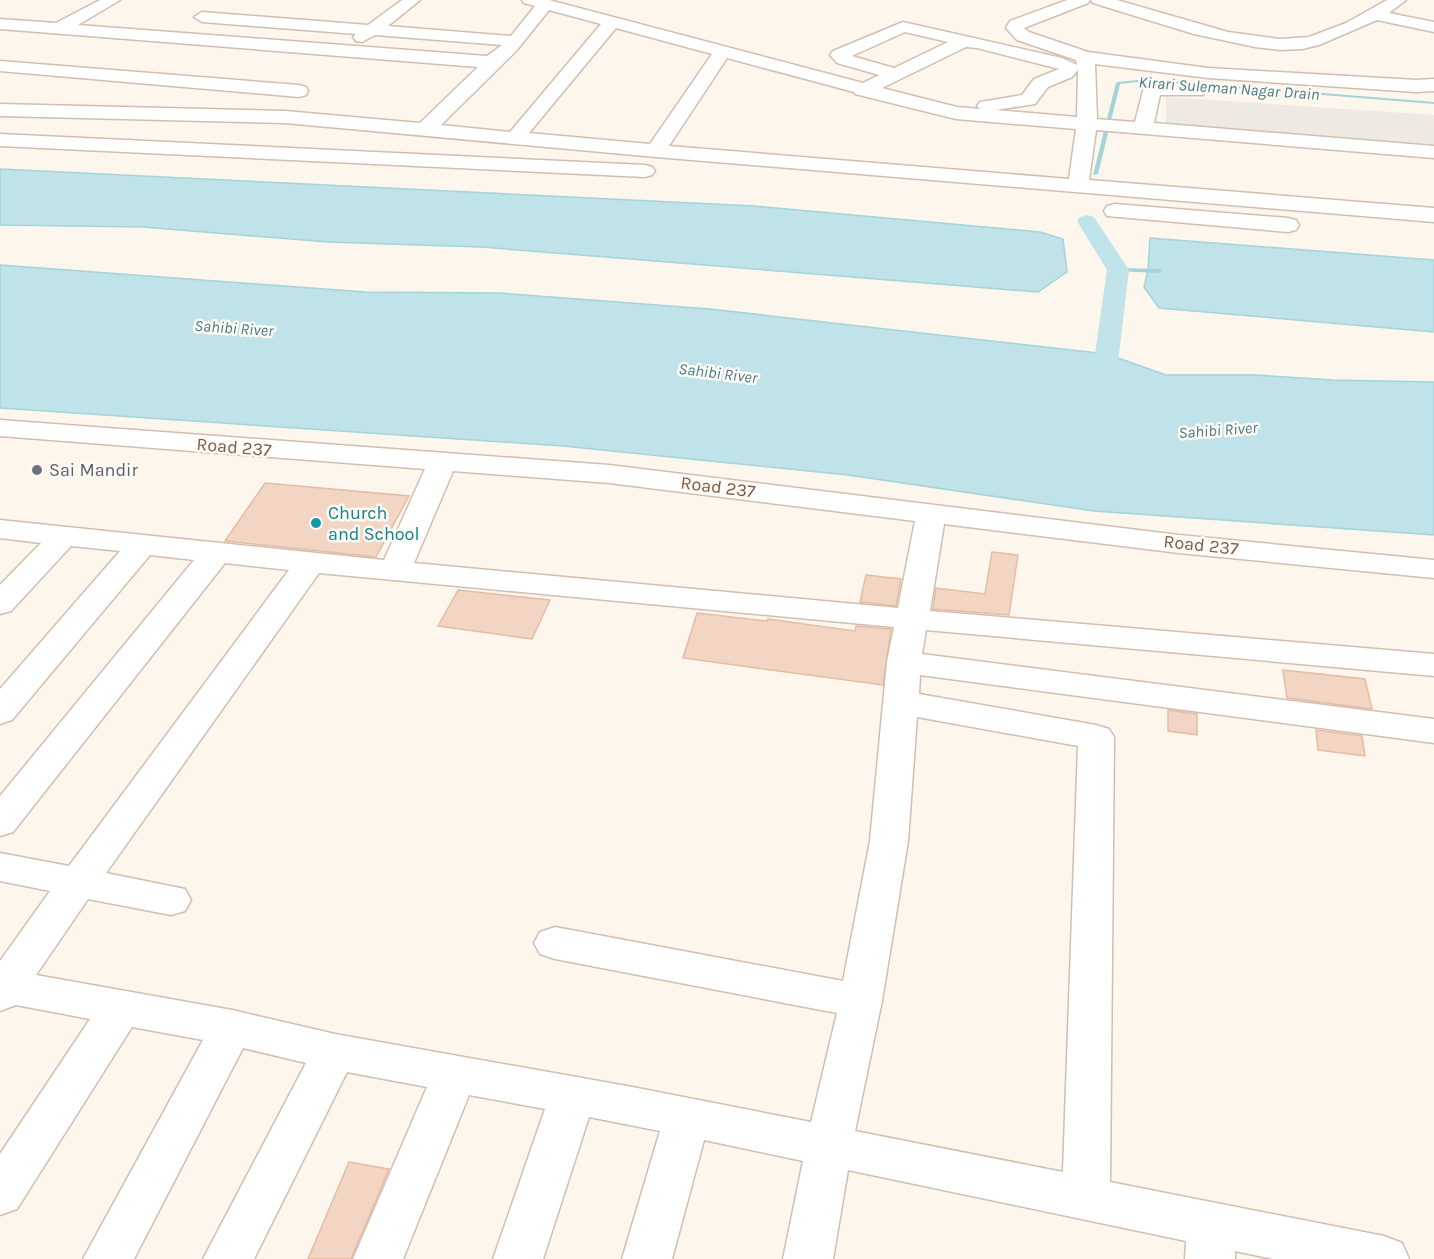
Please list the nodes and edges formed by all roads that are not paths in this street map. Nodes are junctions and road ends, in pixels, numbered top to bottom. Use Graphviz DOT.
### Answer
graph roads {
  1 [pos="112,0"];
  2 [pos="1082,0"];
  3 [pos="1099,0"];
  4 [pos="1398,0"];
  5 [pos="537,2"];
  6 [pos="59,7"];
  7 [pos="414,7"];
  8 [pos="95,9"];
  9 [pos="371,10"];
  10 [pos="130,12"];
  11 [pos="393,12"];
  12 [pos="1376,15"];
  13 [pos="187,16"];
  14 [pos="508,20"];
  15 [pos="531,21"];
  16 [pos="612,22"];
  17 [pos="0,24"];
  18 [pos="1434,27"];
  19 [pos="60,29"];
  20 [pos="371,30"];
  21 [pos="515,41"];
  22 [pos="967,42"];
  23 [pos="34,43"];
  24 [pos="723,51"];
  25 [pos="341,52"];
  26 [pos="17,53"];
  27 [pos="494,62"];
  28 [pos="0,64"];
  29 [pos="1086,64"];
  30 [pos="890,76"];
  31 [pos="1434,85"];
  32 [pos="862,90"];
  33 [pos="299,92"];
  34 [pos="1216,92"];
  35 [pos="1434,93"];
  36 [pos="0,98"];
  37 [pos="0,110"];
  38 [pos="285,117"];
  39 [pos="1095,126"];
  40 [pos="1136,129"];
  41 [pos="425,130"];
  42 [pos="515,138"];
  43 [pos="0,140"];
  44 [pos="656,151"];
  45 [pos="1434,152"];
  46 [pos="1078,186"];
  47 [pos="1017,201"];
  48 [pos="1098,209"];
  49 [pos="1434,215"];
  50 [pos="1311,226"];
  51 [pos="0,428"];
  52 [pos="442,462"];
  53 [pos="931,514"];
  54 [pos="0,529"];
  55 [pos="64,536"];
  56 [pos="141,546"];
  57 [pos="217,552"];
  58 [pos="311,562"];
  59 [pos="1434,569"];
  60 [pos="395,570"];
  61 [pos="0,604"];
  62 [pos="912,618"];
  63 [pos="904,662"];
  64 [pos="1434,665"];
  65 [pos="1098,688"];
  66 [pos="903,703"];
  67 [pos="0,712"];
  68 [pos="1434,731"];
  69 [pos="1096,737"];
  70 [pos="0,822"];
  71 [pos="0,867"];
  72 [pos="79,881"];
  73 [pos="171,900"];
  74 [pos="555,943"];
  75 [pos="2,988"];
  76 [pos="861,1000"];
  77 [pos="121,1008"];
  78 [pos="232,1028"];
  79 [pos="335,1052"];
  80 [pos="455,1074"];
  81 [pos="573,1095"];
  82 [pos="687,1119"];
  83 [pos="829,1146"];
  84 [pos="0,1194"];
  85 [pos="1086,1197"];
  86 [pos="1211,1241"];
  87 [pos="108,1259"];
  88 [pos="228,1259"];
  89 [pos="378,1259"];
  90 [pos="518,1259"];
  91 [pos="647,1259"];
  92 [pos="808,1259"];
  93 [pos="1384,1259"];
  1 -- 8 [label="street"];
  2 -- 29 [label="street"];
  3 -- 12 [label="street"];
  4 -- 12 [label="street"];
  5 -- 15 [label="street"];
  5 -- 16 [label="street"];
  6 -- 8 [label="street"];
  7 -- 11 [label="street"];
  8 -- 10 [label="street"];
  8 -- 19 [label="street"];
  9 -- 11 [label="street"];
  11 -- 20 [label="street"];
  12 -- 18 [label="street"];
  13 -- 20 [label="street"];
  14 -- 15 [label="street"];
  15 -- 21 [label="street"];
  16 -- 24 [label="street"];
  16 -- 42 [label="street"];
  17 -- 19 [label="street"];
  19 -- 23 [label="street"];
  19 -- 25 [label="street"];
  20 -- 21 [label="street"];
  20 -- 25 [label="street"];
  21 -- 27 [label="street"];
  22 -- 30 [label="street"];
  22 -- 30 [label="street"];
  22 -- 30 [label="street"];
  24 -- 32 [label="street"];
  24 -- 44 [label="street"];
  25 -- 27 [label="street"];
  26 -- 28 [label="street"];
  27 -- 41 [label="street"];
  28 -- 33 [label="street"];
  29 -- 31 [label="street"];
  29 -- 35 [label="street"];
  29 -- 39 [label="street"];
  30 -- 32 [label="street"];
  32 -- 39 [label="street"];
  34 -- 40 [label="street"];
  36 -- 38 [label="street"];
  37 -- 38 [label="street"];
  38 -- 41 [label="street"];
  39 -- 40 [label="street"];
  39 -- 46 [label="street"];
  40 -- 45 [label="street"];
  41 -- 42 [label="street"];
  42 -- 44 [label="street"];
  43 -- 47 [label="street"];
  44 -- 46 [label="street"];
  46 -- 49 [label="street"];
  48 -- 50 [label="street"];
  51 -- 52 [label="street, Road 237"];
  52 -- 53 [label="street, Road 237"];
  52 -- 60 [label="street"];
  53 -- 59 [label="street, Road 237"];
  53 -- 62 [label="street"];
  54 -- 55 [label="street"];
  55 -- 56 [label="street"];
  55 -- 61 [label="street"];
  56 -- 57 [label="street"];
  56 -- 67 [label="street"];
  57 -- 58 [label="street"];
  57 -- 70 [label="street"];
  58 -- 60 [label="street"];
  58 -- 72 [label="street"];
  60 -- 62 [label="street"];
  62 -- 63 [label="street"];
  62 -- 64 [label="street"];
  63 -- 65 [label="street"];
  63 -- 66 [label="street"];
  65 -- 68 [label="street"];
  65 -- 69 [label="street"];
  66 -- 69 [label="street"];
  66 -- 76 [label="street"];
  69 -- 85 [label="street"];
  71 -- 72 [label="street"];
  72 -- 73 [label="street"];
  72 -- 75 [label="street"];
  74 -- 76 [label="street"];
  75 -- 77 [label="street"];
  76 -- 83 [label="street"];
  77 -- 78 [label="street"];
  77 -- 84 [label="street"];
  78 -- 79 [label="street"];
  78 -- 87 [label="street"];
  79 -- 80 [label="street"];
  79 -- 88 [label="street"];
  80 -- 81 [label="street"];
  80 -- 89 [label="street"];
  81 -- 82 [label="street"];
  81 -- 90 [label="street"];
  82 -- 83 [label="street"];
  82 -- 91 [label="street"];
  83 -- 85 [label="street"];
  83 -- 92 [label="street"];
  85 -- 86 [label="street"];
  86 -- 93 [label="street"];
}
